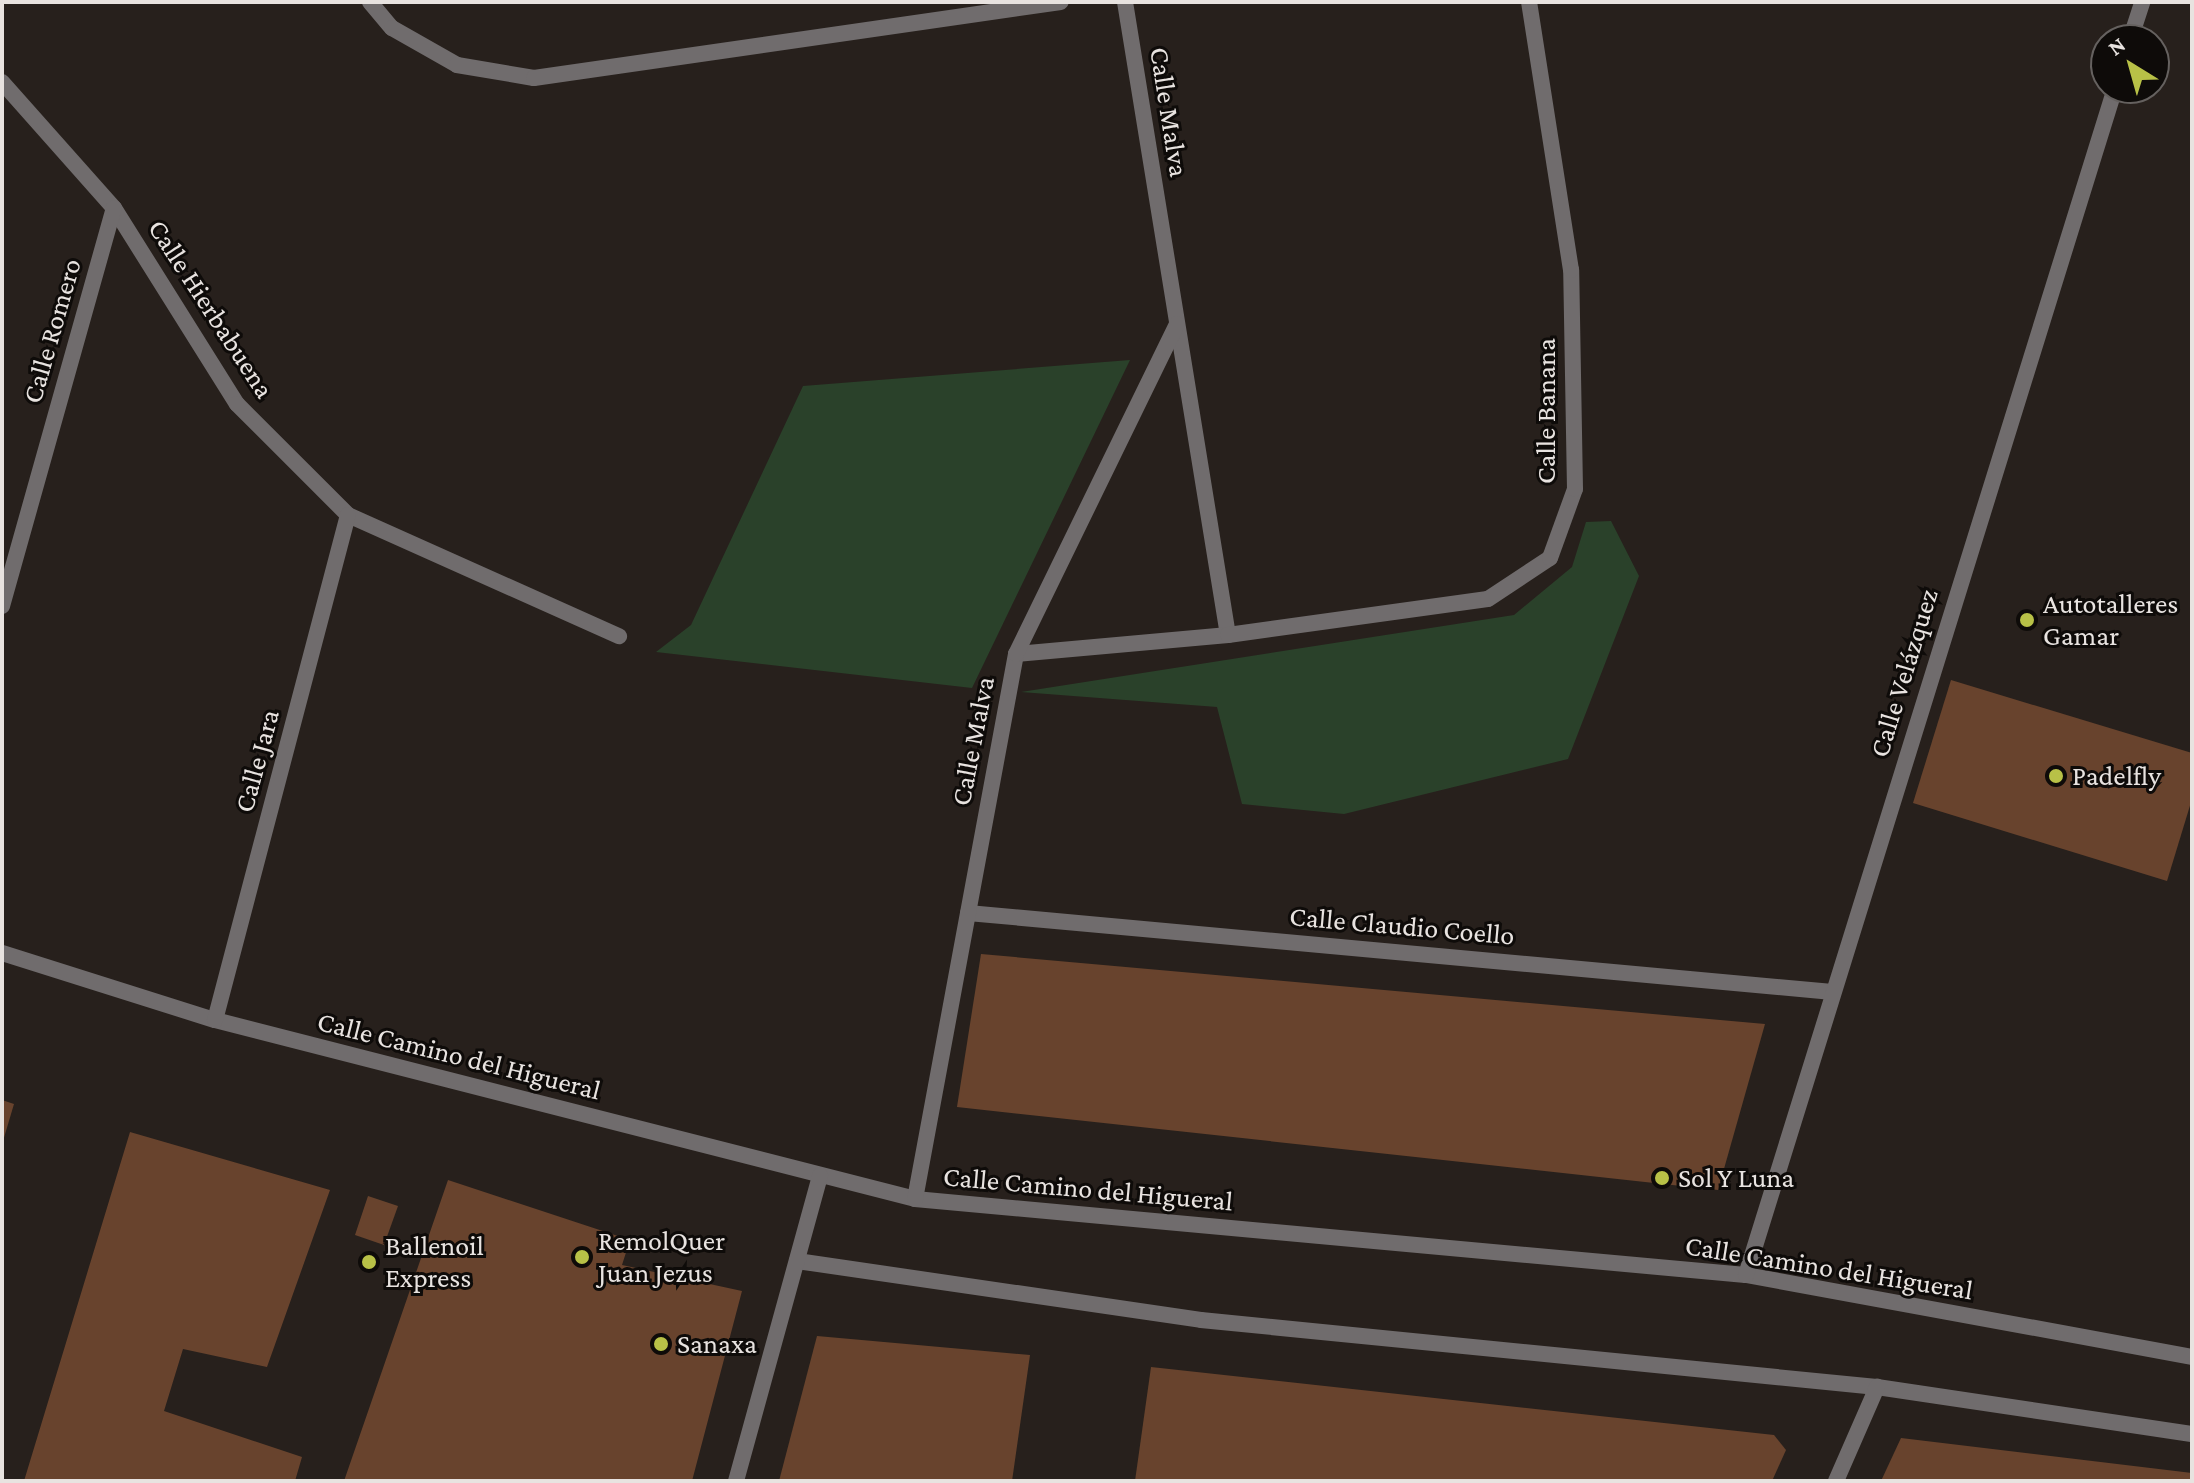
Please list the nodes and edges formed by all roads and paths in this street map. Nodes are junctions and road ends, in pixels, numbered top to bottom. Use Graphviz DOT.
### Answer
graph roads {
  1 [pos="370,2"];
  2 [pos="1061,2"];
  3 [pos="1125,2"];
  4 [pos="1529,2"];
  5 [pos="2142,2"];
  6 [pos="2135,24"];
  7 [pos="2,82"];
  8 [pos="2110,104"];
  9 [pos="114,208"];
  10 [pos="1177,324"];
  11 [pos="348,515"];
  12 [pos="2,606"];
  13 [pos="1228,635"];
  14 [pos="619,636"];
  15 [pos="1016,654"];
  16 [pos="968,913"];
  17 [pos="2,953"];
  18 [pos="1832,992"];
  19 [pos="215,1020"];
  20 [pos="820,1175"];
  21 [pos="915,1199"];
  22 [pos="797,1261"];
  23 [pos="1746,1275"];
  24 [pos="2192,1357"];
  25 [pos="1877,1387"];
  26 [pos="2192,1434"];
  27 [pos="736,1481"];
  28 [pos="1836,1481"];
  1 -- 2 [label="street"];
  3 -- 10 [label="street, Calle Malva"];
  4 -- 13 [label="street, Calle Banana"];
  5 -- 6 [label="street"];
  7 -- 9 [label="street, Calle Hierbabuena"];
  8 -- 18 [label="street, Calle Velázquez"];
  9 -- 11 [label="street, Calle Hierbabuena"];
  9 -- 12 [label="street, Calle Romero"];
  10 -- 13 [label="street, Calle Malva"];
  10 -- 15 [label="street, Calle Malva"];
  11 -- 14 [label="street, Calle Hierbabuena"];
  11 -- 19 [label="street, Calle Jara"];
  13 -- 15 [label="street, Calle Banana"];
  15 -- 16 [label="street, Calle Malva"];
  16 -- 18 [label="street, Calle Claudio Coello"];
  16 -- 21 [label="street, Calle Malva"];
  17 -- 19 [label="street, Calle Camino del Higueral"];
  18 -- 23 [label="street, Calle Velázquez"];
  19 -- 20 [label="street, Calle Camino del Higueral"];
  20 -- 21 [label="street, Calle Camino del Higueral"];
  20 -- 22 [label="street"];
  21 -- 23 [label="street, Calle Camino del Higueral"];
  22 -- 25 [label="street"];
  22 -- 27 [label="street"];
  23 -- 24 [label="street, Calle Camino del Higueral"];
  25 -- 26 [label="street"];
  25 -- 28 [label="street"];
}
